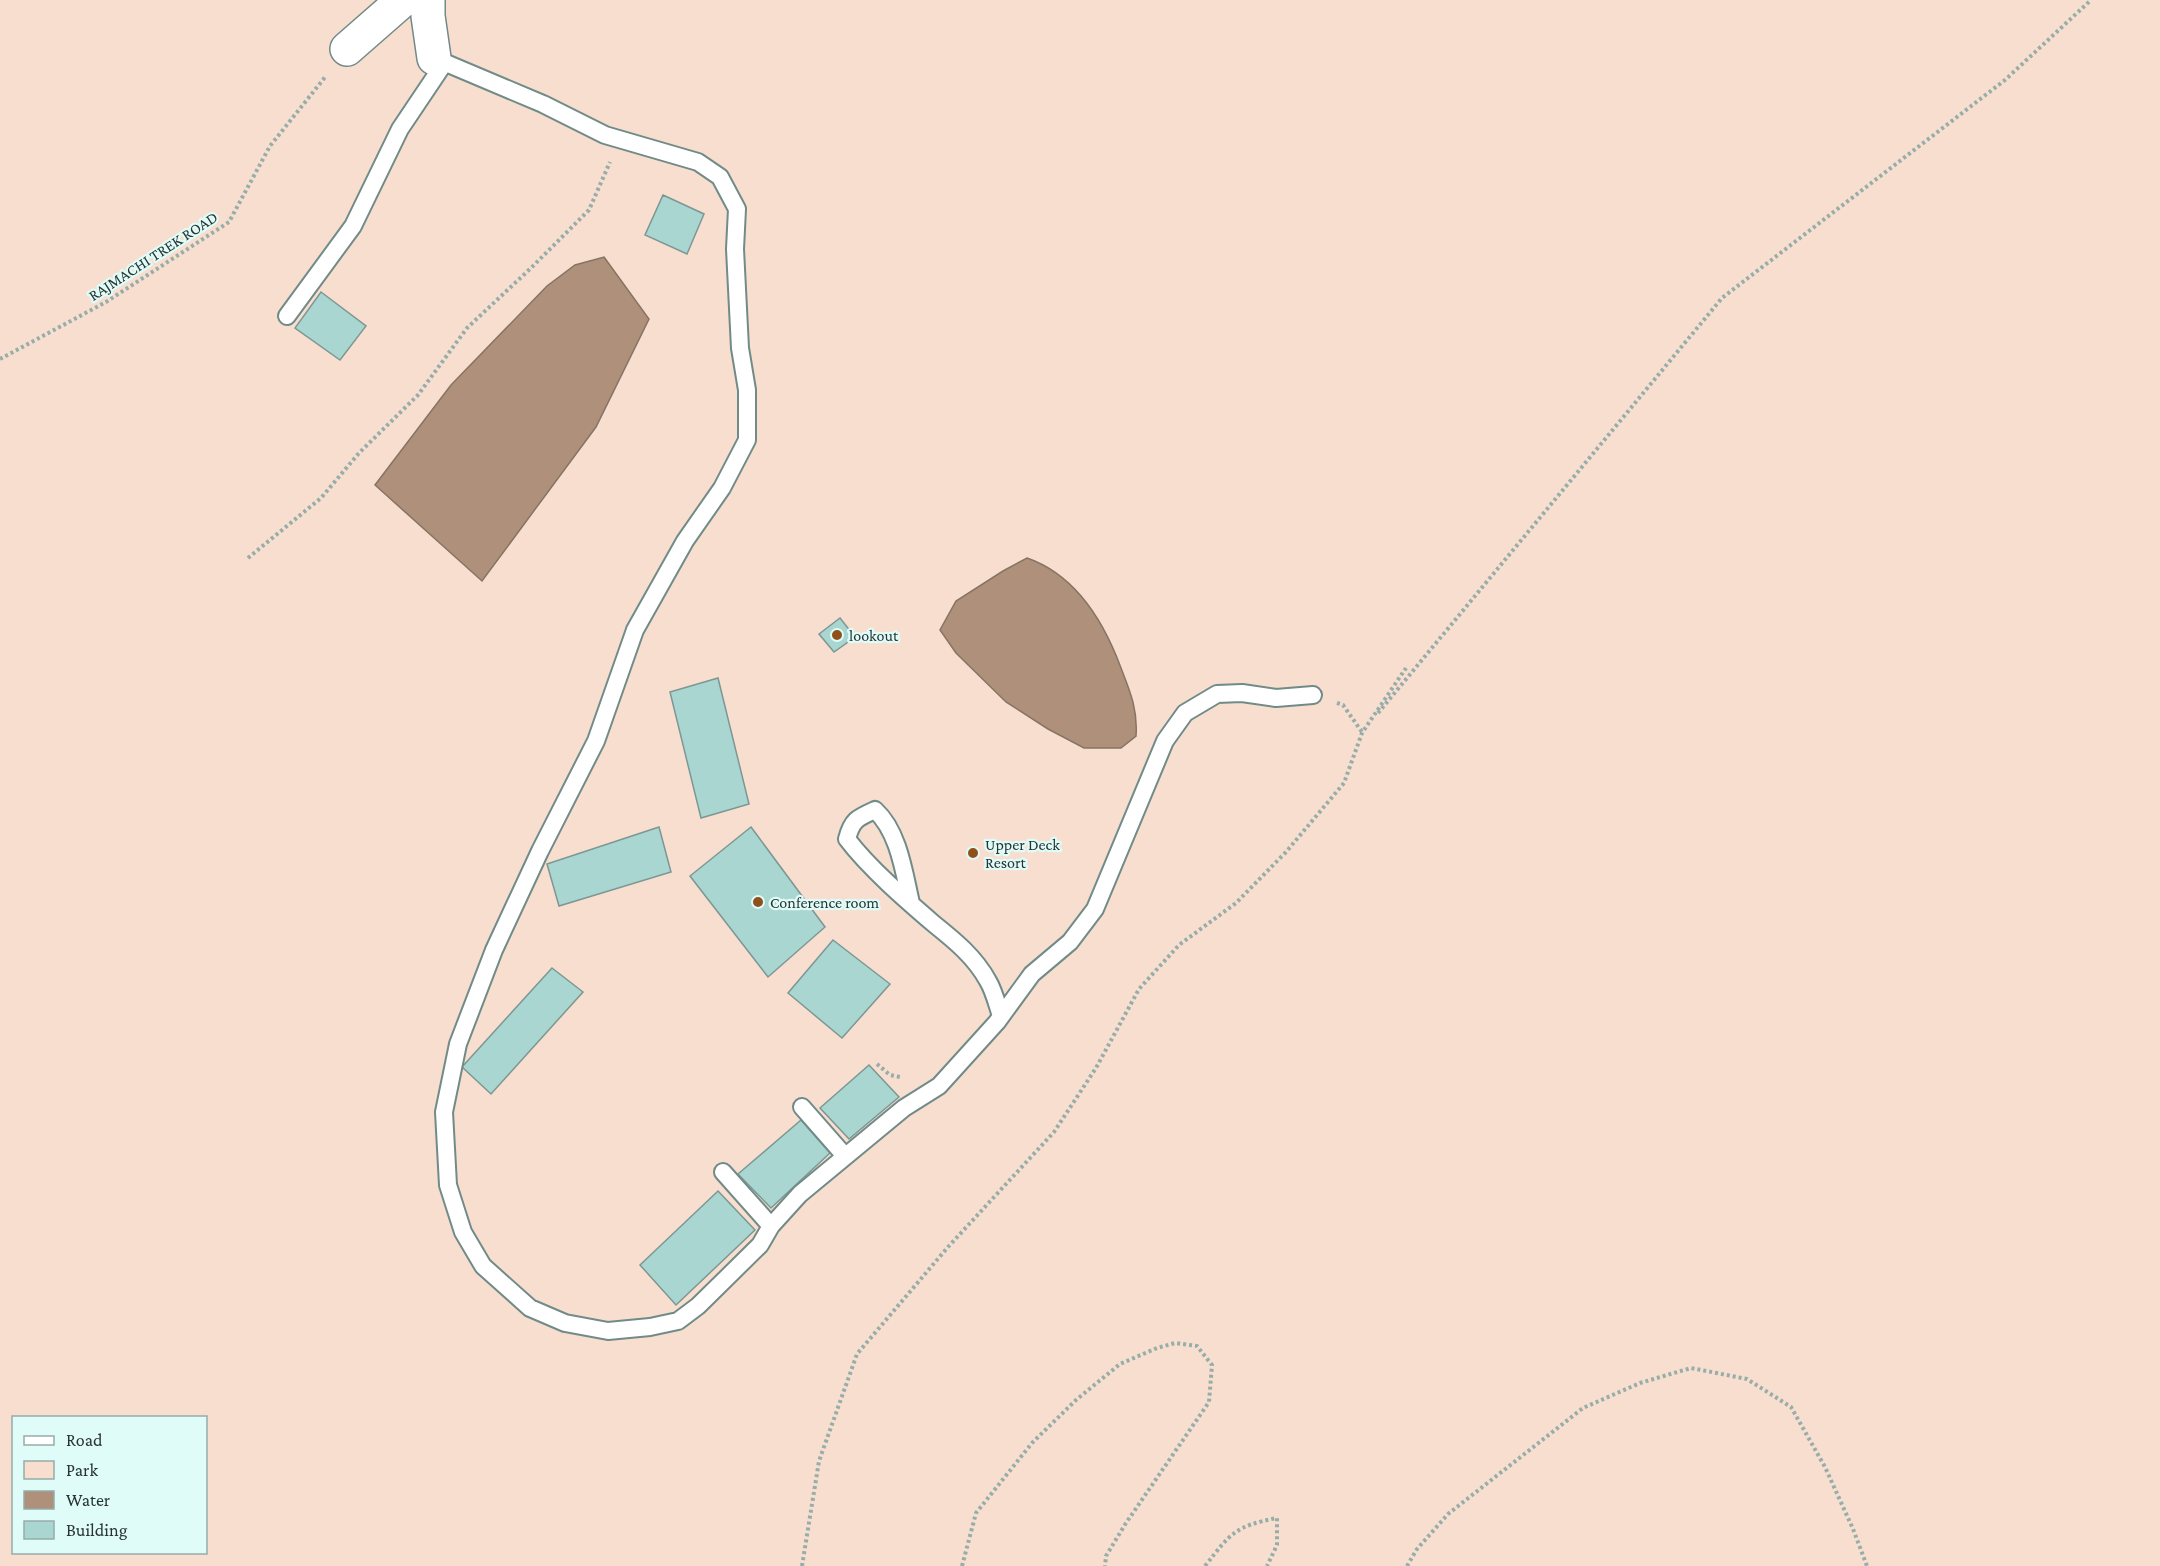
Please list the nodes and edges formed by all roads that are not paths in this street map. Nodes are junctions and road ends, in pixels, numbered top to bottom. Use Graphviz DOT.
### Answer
graph roads {
  1 [pos="403,0"];
  2 [pos="428,0"];
  3 [pos="347,50"];
  4 [pos="439,60"];
  5 [pos="286,316"];
  6 [pos="1313,695"];
  7 [pos="911,903"];
  8 [pos="1001,1016"];
  9 [pos="802,1107"];
  10 [pos="846,1156"];
  11 [pos="723,1172"];
  12 [pos="771,1226"];
  1 -- 3 [label="street"];
  2 -- 4 [label="street"];
  4 -- 5 [label="lane"];
  4 -- 12 [label="lane"];
  6 -- 8 [label="lane"];
  7 -- 7 [label="lane"];
  7 -- 8 [label="lane"];
  8 -- 10 [label="lane"];
  9 -- 10 [label="lane"];
  10 -- 12 [label="lane"];
  11 -- 12 [label="lane"];
}
